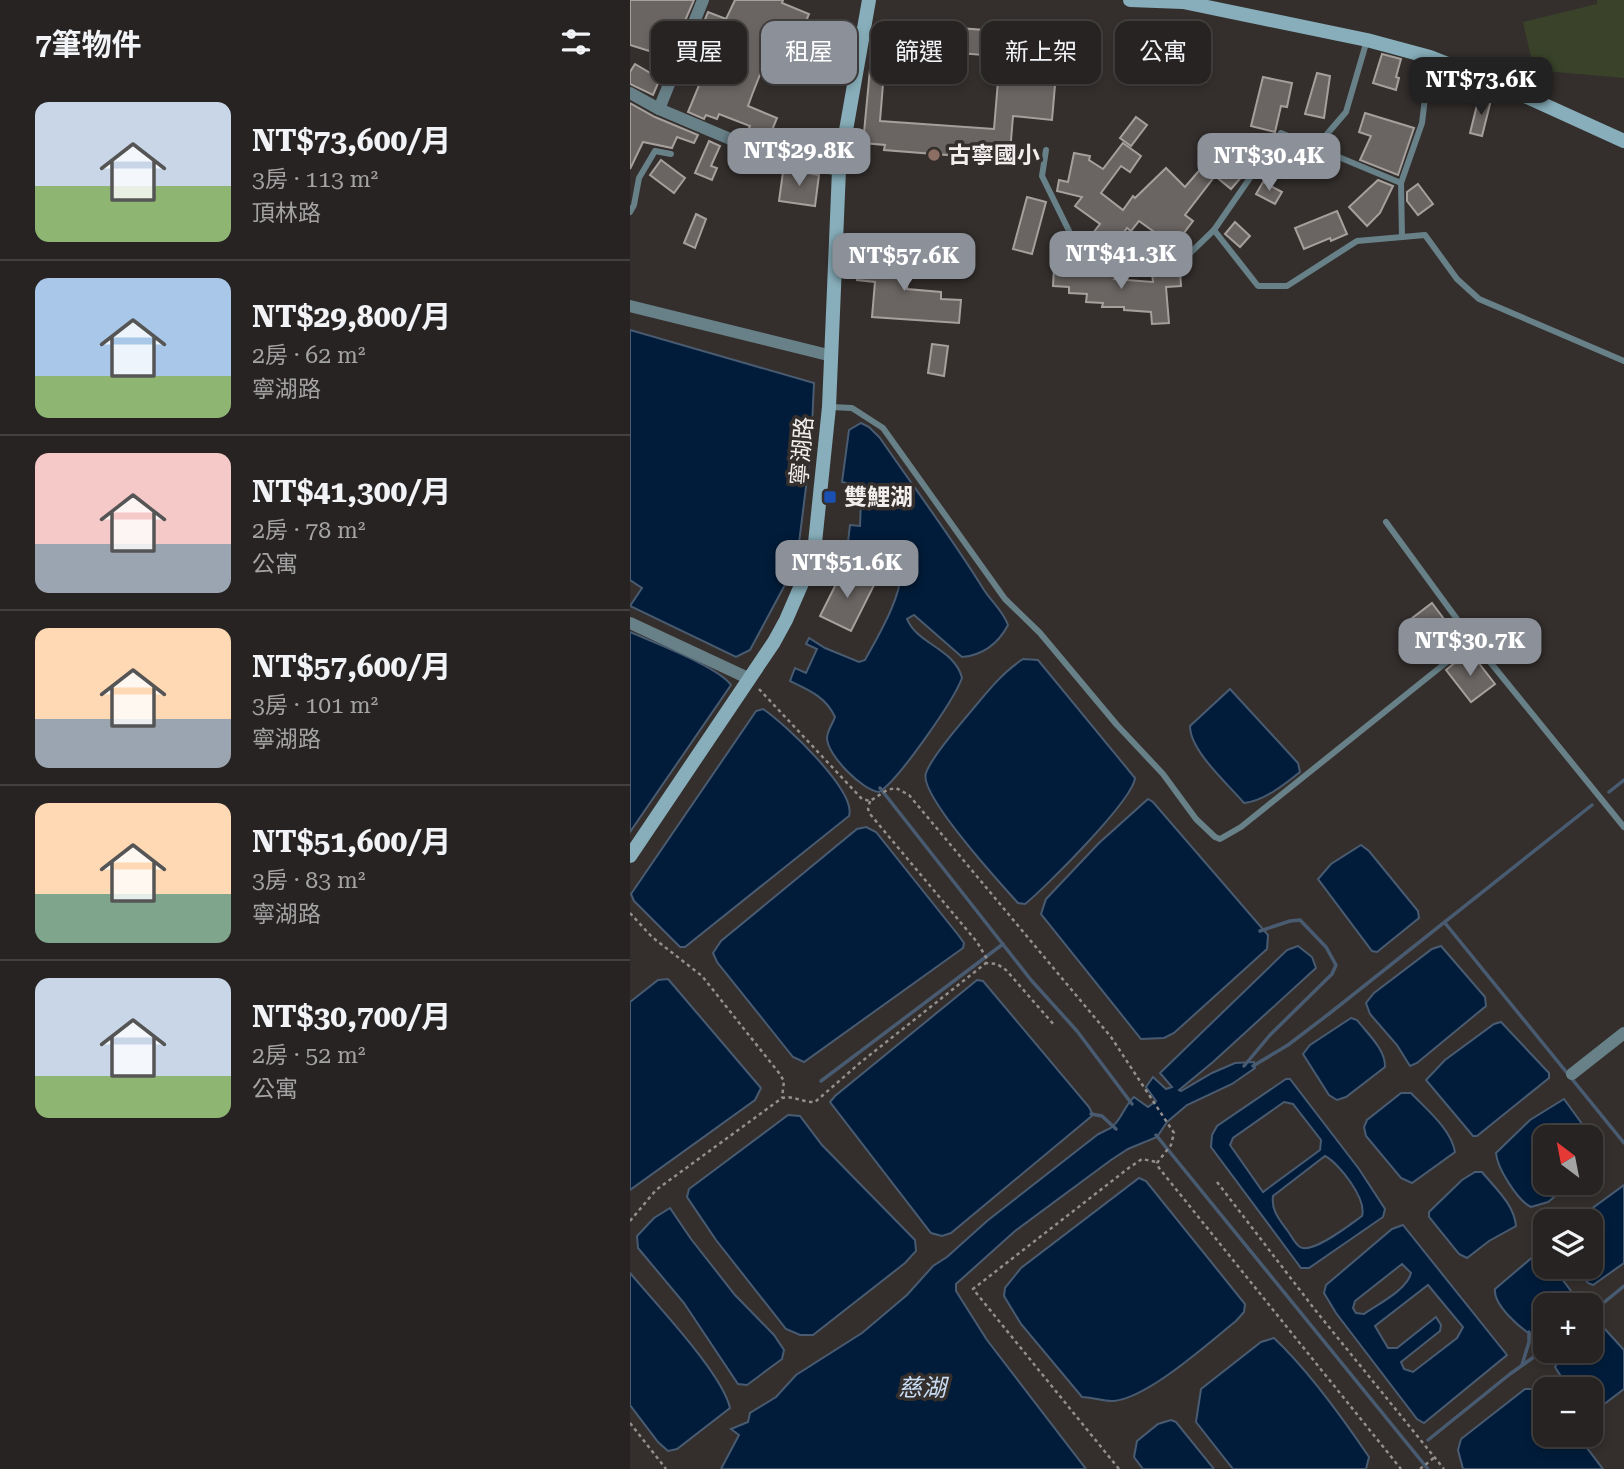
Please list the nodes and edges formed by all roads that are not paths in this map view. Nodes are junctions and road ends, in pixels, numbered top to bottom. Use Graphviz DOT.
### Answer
graph roads {
  1 [pos="703,0"];
  2 [pos="869,0"];
  3 [pos="1130,0"];
  4 [pos="1367,40"];
  5 [pos="1430,57"];
  6 [pos="630,93"];
  7 [pos="659,109"];
  8 [pos="1624,141"];
  9 [pos="1315,148"];
  10 [pos="1046,150"];
  11 [pos="671,154"];
  12 [pos="839,170"];
  13 [pos="1401,183"];
  14 [pos="630,212"];
  15 [pos="1214,230"];
  16 [pos="1402,237"];
  17 [pos="630,306"];
  18 [pos="832,356"];
  19 [pos="1624,360"];
  20 [pos="829,407"];
  21 [pos="1386,522"];
  22 [pos="630,623"];
  23 [pos="1474,641"];
  24 [pos="750,679"];
  25 [pos="1624,827"];
  26 [pos="630,856"];
  27 [pos="1624,1034"];
  28 [pos="1572,1074"];
  1 -- 7 [label="street"];
  2 -- 12 [label="main road, 寧湖路"];
  3 -- 4 [label="main road"];
  4 -- 5 [label="main road"];
  4 -- 9 [label="lane"];
  5 -- 8 [label="main road"];
  5 -- 13 [label="lane"];
  6 -- 7 [label="street"];
  7 -- 12 [label="street"];
  9 -- 13 [label="lane"];
  9 -- 15 [label="lane"];
  10 -- 15 [label="lane"];
  11 -- 14 [label="lane"];
  12 -- 18 [label="main road, 寧湖路"];
  13 -- 16 [label="lane"];
  15 -- 16 [label="lane"];
  16 -- 19 [label="lane"];
  17 -- 18 [label="street"];
  18 -- 20 [label="main road, 寧湖路"];
  20 -- 23 [label="lane"];
  20 -- 24 [label="main road, 寧湖路"];
  21 -- 23 [label="lane"];
  22 -- 24 [label="street"];
  23 -- 25 [label="lane"];
  24 -- 26 [label="main road, 寧湖路"];
  27 -- 28 [label="street"];
}
